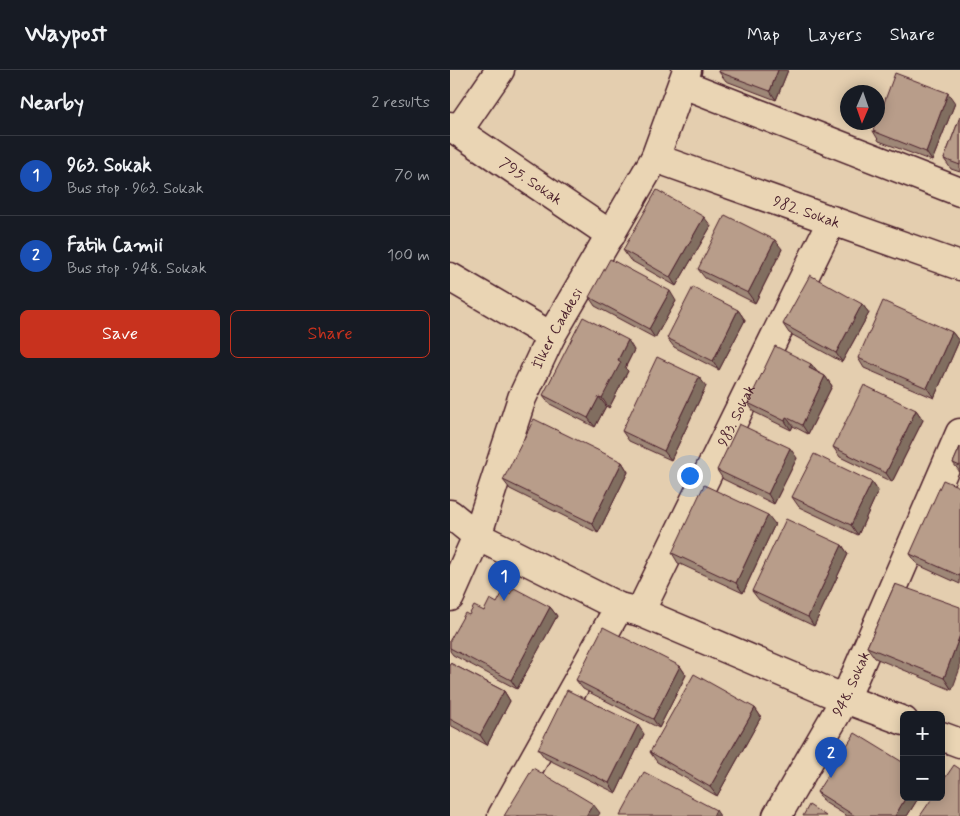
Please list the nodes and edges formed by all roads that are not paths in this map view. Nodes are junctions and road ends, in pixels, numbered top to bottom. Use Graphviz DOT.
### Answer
graph roads {
  1 [pos="500,70"];
  2 [pos="685,77"];
  3 [pos="454,128"];
  4 [pos="655,158"];
  5 [pos="960,192"];
  6 [pos="832,220"];
  7 [pos="611,235"];
  8 [pos="960,266"];
  9 [pos="450,277"];
  10 [pos="551,336"];
  11 [pos="960,433"];
  12 [pos="450,514"];
  13 [pos="477,536"];
  14 [pos="450,597"];
  15 [pos="630,610"];
  16 [pos="845,699"];
  17 [pos="900,720"];
  18 [pos="945,737"];
  19 [pos="960,743"];
  20 [pos="502,816"];
  21 [pos="777,816"];
  1 -- 3 [label="street"];
  2 -- 4 [label="street, İlker Caddesi"];
  2 -- 5 [label="street"];
  3 -- 7 [label="street, 795. Sokak"];
  4 -- 6 [label="street, 982. Sokak"];
  4 -- 7 [label="street, İlker Caddesi"];
  6 -- 8 [label="street, 982. Sokak"];
  6 -- 15 [label="street, 983. Sokak"];
  7 -- 10 [label="street, İlker Caddesi"];
  9 -- 10 [label="street"];
  10 -- 13 [label="street, İlker Caddesi"];
  11 -- 16 [label="street, 948. Sokak"];
  12 -- 13 [label="street"];
  13 -- 14 [label="street, İlker Caddesi"];
  13 -- 15 [label="street"];
  15 -- 16 [label="street"];
  15 -- 20 [label="street, 983. Sokak"];
  16 -- 17 [label="street"];
  16 -- 21 [label="street, 948. Sokak"];
  18 -- 19 [label="street"];
}
